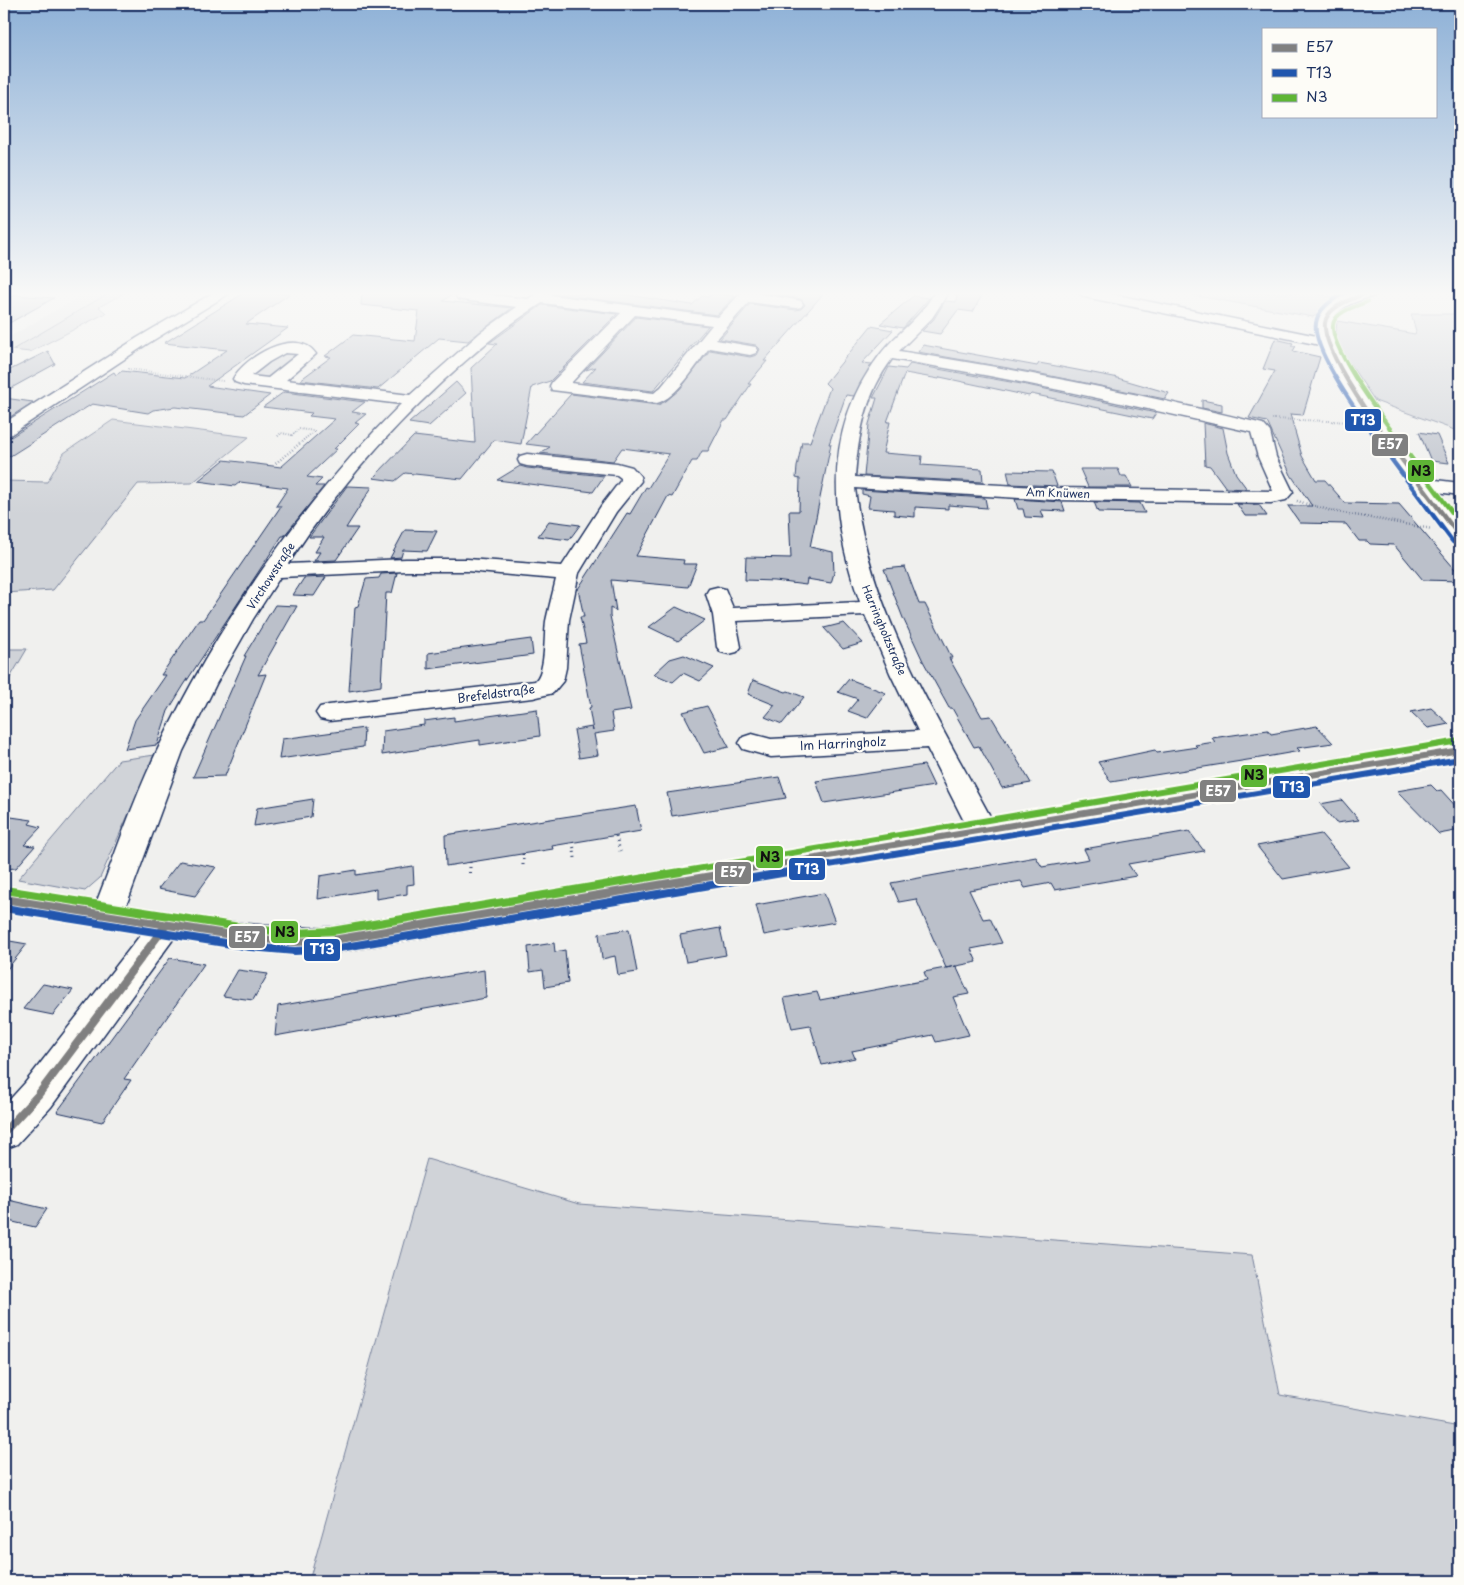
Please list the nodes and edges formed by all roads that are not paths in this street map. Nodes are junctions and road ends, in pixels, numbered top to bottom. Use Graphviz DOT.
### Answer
graph roads {
  1 [pos="101,367"];
  2 [pos="253,367"];
  3 [pos="293,367"];
  4 [pos="448,367"];
  5 [pos="577,367"];
  6 [pos="686,367"];
  7 [pos="880,367"];
  8 [pos="961,367"];
  9 [pos="1340,367"];
  10 [pos="272,383"];
  11 [pos="413,400"];
  12 [pos="1249,426"];
  13 [pos="4,431"];
  14 [pos="1244,446"];
  15 [pos="526,460"];
  16 [pos="1251,466"];
  17 [pos="846,482"];
  18 [pos="1421,484"];
  19 [pos="1460,489"];
  20 [pos="1276,496"];
  21 [pos="1459,535"];
  22 [pos="273,571"];
  23 [pos="568,573"];
  24 [pos="873,608"];
  25 [pos="729,647"];
  26 [pos="329,713"];
  27 [pos="935,738"];
  28 [pos="752,743"];
  29 [pos="1460,750"];
  30 [pos="983,830"];
  31 [pos="4,899"];
  32 [pos="107,914"];
  33 [pos="166,925"];
  34 [pos="4,1132"];
  1 -- 13 [label="street"];
  2 -- 10 [label="street"];
  3 -- 10 [label="street"];
  4 -- 11 [label="street, Virchowstraße"];
  5 -- 6 [label="street"];
  7 -- 17 [label="street, Harringholzstraße"];
  8 -- 12 [label="street"];
  9 -- 18 [label="street"];
  10 -- 11 [label="street"];
  11 -- 22 [label="street, Virchowstraße"];
  12 -- 14 [label="street"];
  12 -- 20 [label="street"];
  15 -- 23 [label="street, Brefeldstraße"];
  16 -- 20 [label="street"];
  17 -- 20 [label="street, Am Knüwen"];
  17 -- 24 [label="street, Harringholzstraße"];
  18 -- 19 [label="street"];
  18 -- 21 [label="street"];
  22 -- 23 [label="street"];
  22 -- 32 [label="street, Virchowstraße"];
  23 -- 26 [label="street, Brefeldstraße"];
  24 -- 25 [label="street"];
  24 -- 27 [label="street, Harringholzstraße"];
  27 -- 28 [label="street, Im Harringholz"];
  27 -- 30 [label="street, Harringholzstraße"];
  29 -- 30 [label="street"];
  30 -- 33 [label="street"];
  31 -- 32 [label="street"];
  32 -- 33 [label="street"];
  33 -- 34 [label="street"];
}
